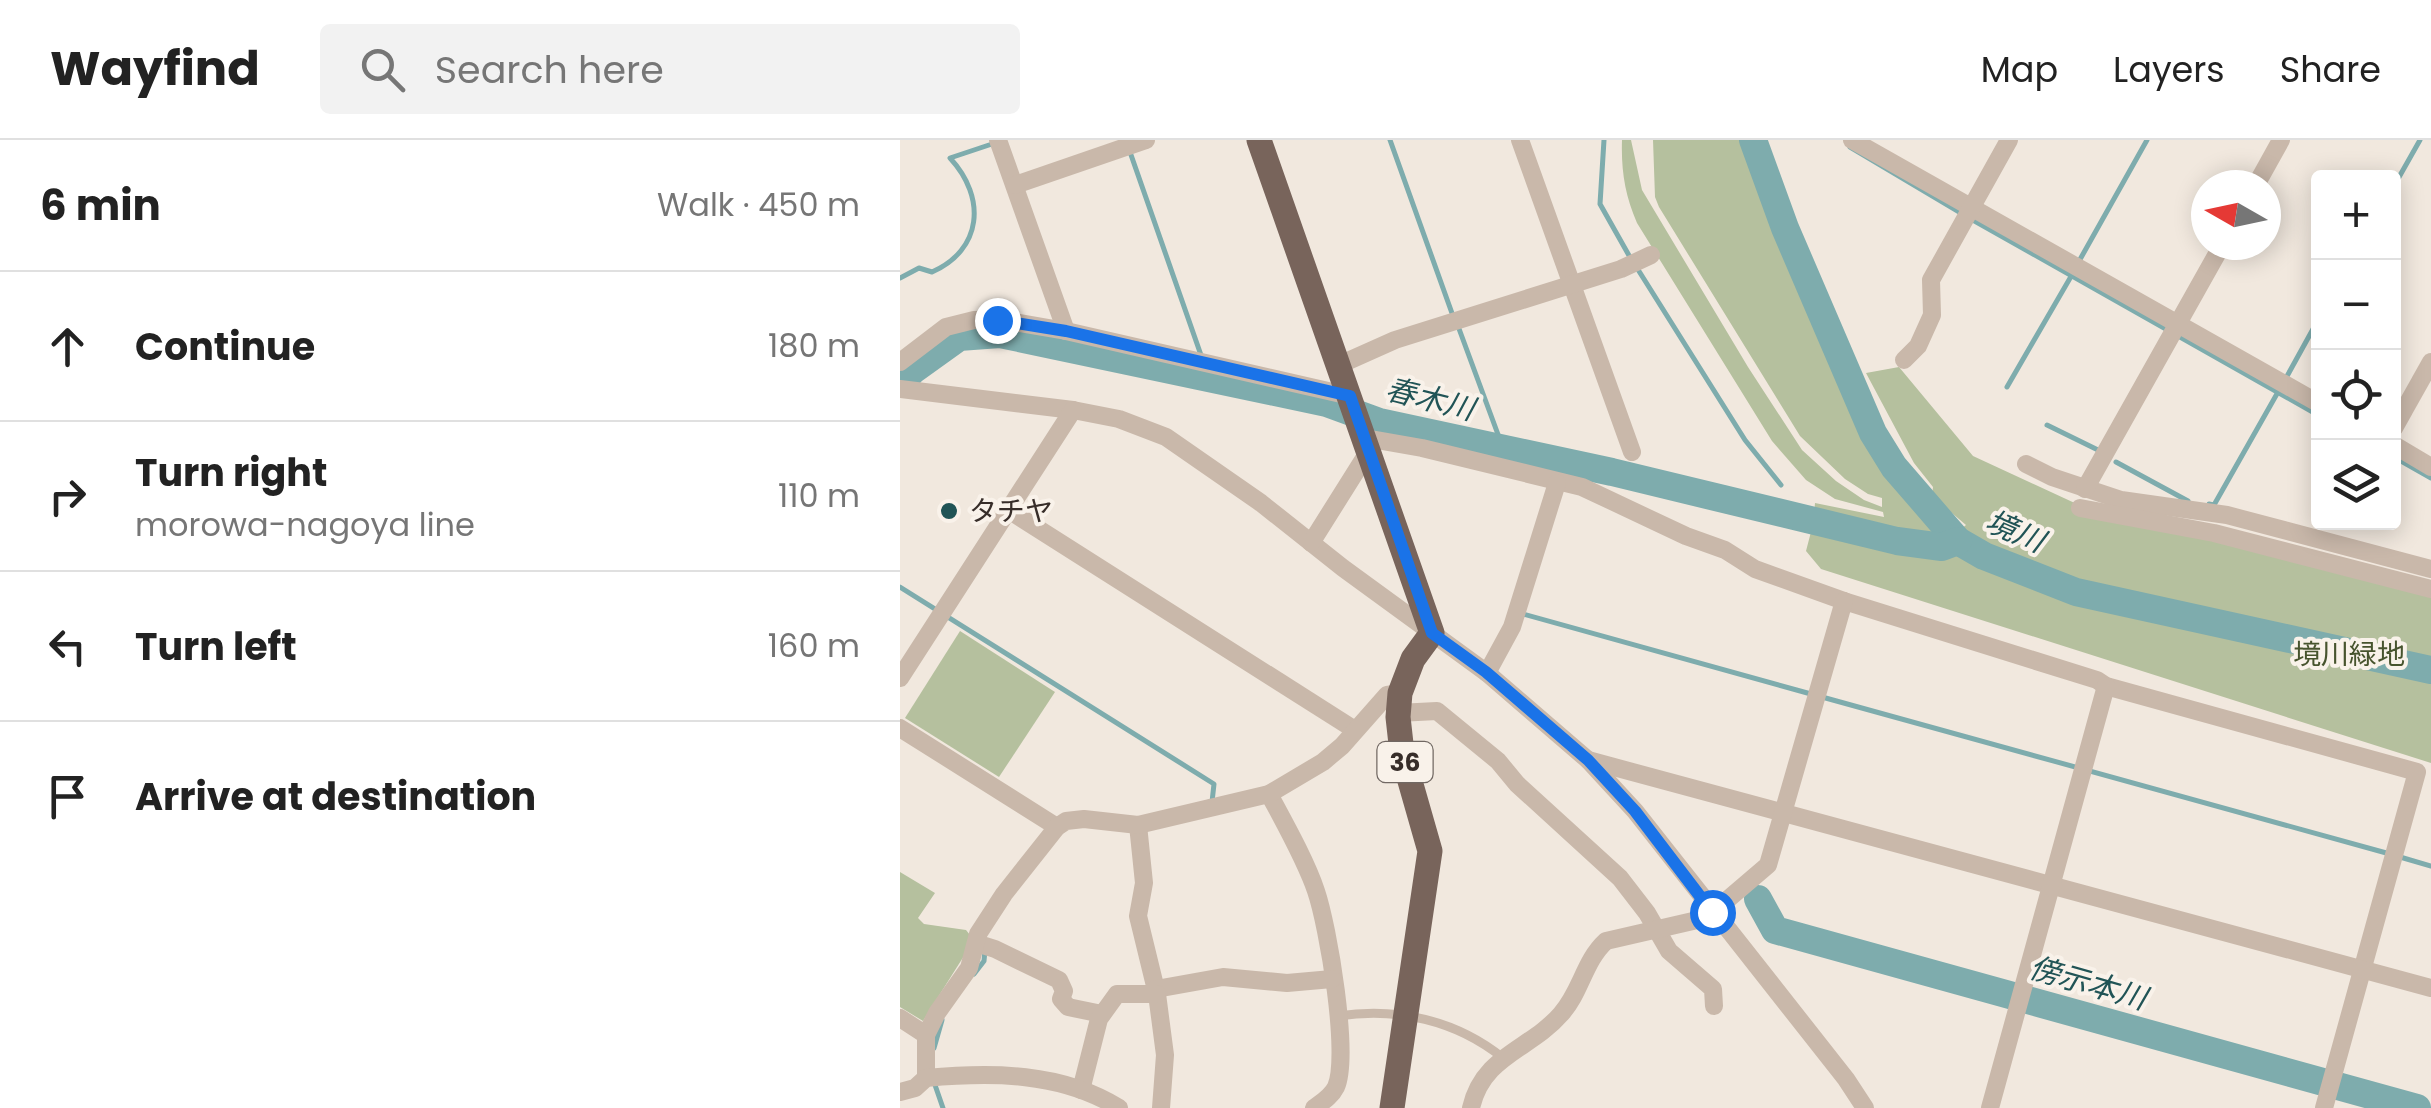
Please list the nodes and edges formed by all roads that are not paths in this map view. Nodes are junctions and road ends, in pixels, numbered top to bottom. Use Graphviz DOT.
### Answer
graph roads {
  1 [pos="998,140"];
  2 [pos="1146,140"];
  3 [pos="1259,140"];
  4 [pos="1520,140"];
  5 [pos="1852,140"];
  6 [pos="2009,140"];
  7 [pos="2282,140"];
  8 [pos="2265,170"];
  9 [pos="1015,185"];
  10 [pos="1971,209"];
  11 [pos="1650,255"];
  12 [pos="2214,260"];
  13 [pos="1572,285"];
  14 [pos="2178,325"];
  15 [pos="1066,331"];
  16 [pos="1904,360"];
  17 [pos="900,362"];
  18 [pos="2431,362"];
  19 [pos="1338,364"];
  20 [pos="905,390"];
  21 [pos="1351,399"];
  22 [pos="2311,400"];
  23 [pos="1073,410"];
  24 [pos="2401,416"];
  25 [pos="1366,441"];
  26 [pos="2401,449"];
  27 [pos="1632,452"];
  28 [pos="2026,464"];
  29 [pos="2431,466"];
  30 [pos="1557,483"];
  31 [pos="2083,498"];
  32 [pos="1007,510"];
  33 [pos="1311,543"];
  34 [pos="2431,569"];
  35 [pos="2431,589"];
  36 [pos="1844,601"];
  37 [pos="1432,633"];
  38 [pos="1486,672"];
  39 [pos="900,678"];
  40 [pos="2106,686"];
  41 [pos="1399,703"];
  42 [pos="900,728"];
  43 [pos="1355,730"];
  44 [pos="1588,760"];
  45 [pos="1269,794"];
  46 [pos="1784,812"];
  47 [pos="1138,825"];
  48 [pos="1058,826"];
  49 [pos="2053,884"];
  50 [pos="1712,912"];
  51 [pos="1656,930"];
  52 [pos="976,944"];
  53 [pos="2362,968"];
  54 [pos="1332,979"];
  55 [pos="2431,988"];
  56 [pos="1157,992"];
  57 [pos="1714,1006"];
  58 [pos="1102,1014"];
  59 [pos="1404,1015"];
  60 [pos="1338,1016"];
  61 [pos="900,1018"];
  62 [pos="926,1035"];
  63 [pos="1503,1058"];
  64 [pos="926,1078"];
  65 [pos="1082,1090"];
  66 [pos="900,1092"];
  67 [pos="1119,1108"];
  68 [pos="1161,1108"];
  69 [pos="1314,1108"];
  70 [pos="1392,1108"];
  71 [pos="1471,1108"];
  72 [pos="1866,1108"];
  73 [pos="1990,1108"];
  74 [pos="2324,1108"];
  1 -- 9 [label="street"];
  2 -- 9 [label="street"];
  3 -- 19 [label="main road"];
  4 -- 13 [label="street"];
  5 -- 10 [label="street"];
  6 -- 10 [label="street"];
  7 -- 8 [label="street"];
  9 -- 15 [label="street"];
  10 -- 14 [label="street"];
  10 -- 16 [label="street"];
  11 -- 13 [label="street"];
  12 -- 14 [label="street"];
  13 -- 19 [label="street"];
  13 -- 27 [label="street"];
  14 -- 22 [label="street"];
  14 -- 31 [label="street"];
  15 -- 17 [label="street"];
  15 -- 21 [label="street"];
  18 -- 24 [label="street"];
  19 -- 21 [label="main road"];
  20 -- 23 [label="street"];
  21 -- 25 [label="main road"];
  23 -- 32 [label="street"];
  23 -- 33 [label="street"];
  25 -- 30 [label="street"];
  25 -- 33 [label="street"];
  25 -- 37 [label="main road"];
  26 -- 29 [label="street"];
  28 -- 31 [label="street"];
  30 -- 36 [label="street"];
  30 -- 38 [label="street"];
  31 -- 34 [label="street"];
  31 -- 35 [label="street"];
  32 -- 39 [label="street"];
  32 -- 43 [label="street"];
  33 -- 37 [label="street"];
  36 -- 40 [label="street"];
  36 -- 46 [label="street"];
  37 -- 38 [label="street"];
  37 -- 41 [label="main road"];
  38 -- 44 [label="street"];
  40 -- 49 [label="street"];
  40 -- 53 [label="street"];
  41 -- 43 [label="street"];
  41 -- 51 [label="street"];
  41 -- 59 [label="main road, 36"];
  42 -- 48 [label="street"];
  43 -- 45 [label="street"];
  44 -- 46 [label="street"];
  44 -- 50 [label="street"];
  45 -- 47 [label="street"];
  45 -- 54 [label="street"];
  46 -- 49 [label="street"];
  46 -- 50 [label="street"];
  47 -- 48 [label="street"];
  47 -- 56 [label="street"];
  48 -- 52 [label="street"];
  49 -- 53 [label="street"];
  49 -- 73 [label="street"];
  50 -- 51 [label="street"];
  50 -- 72 [label="street"];
  51 -- 57 [label="street"];
  51 -- 63 [label="street"];
  52 -- 58 [label="street"];
  52 -- 62 [label="street"];
  53 -- 55 [label="street"];
  53 -- 74 [label="street"];
  54 -- 56 [label="street"];
  54 -- 60 [label="street"];
  56 -- 58 [label="street"];
  56 -- 68 [label="street"];
  58 -- 65 [label="street"];
  59 -- 60 [label="lane"];
  59 -- 63 [label="lane"];
  59 -- 70 [label="main road, 36"];
  60 -- 69 [label="street"];
  61 -- 62 [label="street"];
  62 -- 64 [label="street"];
  63 -- 71 [label="street"];
  64 -- 65 [label="street"];
  64 -- 66 [label="street"];
  65 -- 67 [label="street"];
}
